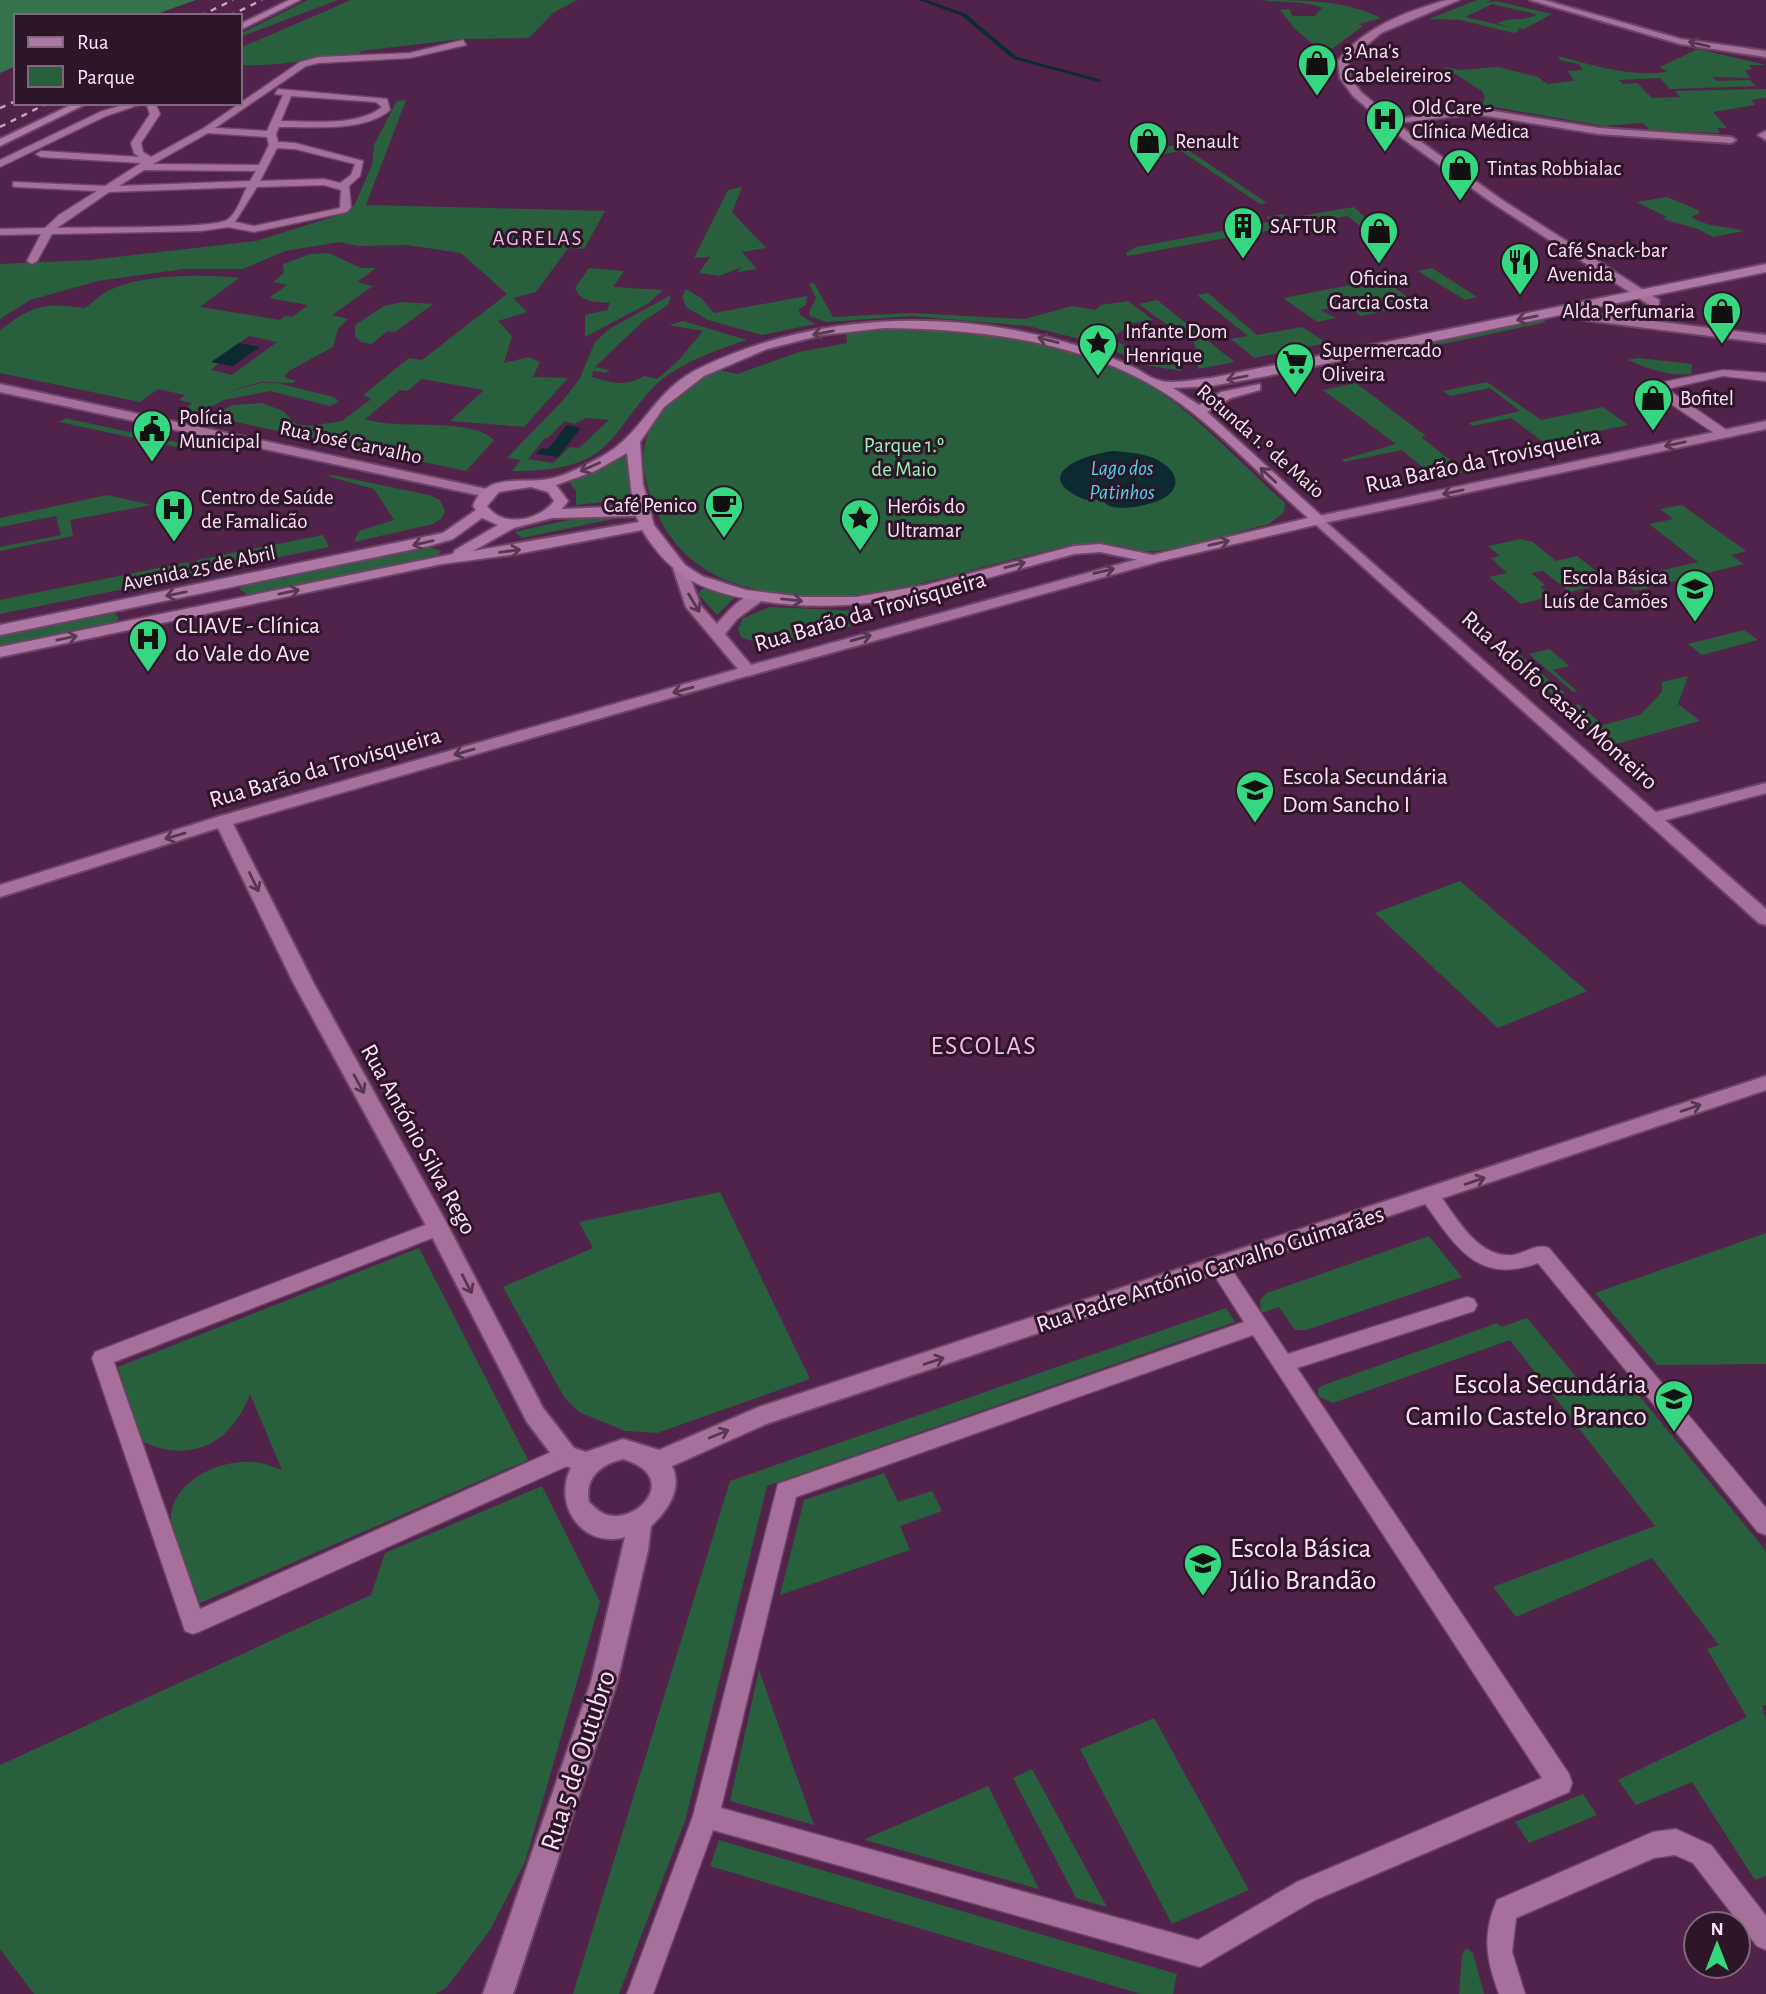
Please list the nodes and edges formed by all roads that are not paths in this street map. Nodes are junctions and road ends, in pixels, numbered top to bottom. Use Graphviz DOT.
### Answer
graph roads {
  1 [pos="296,0"];
  2 [pos="1455,0"];
  3 [pos="1534,0"];
  4 [pos="242,26"];
  5 [pos="463,43"];
  6 [pos="1766,54"];
  7 [pos="288,93"];
  8 [pos="260,94"];
  9 [pos="242,96"];
  10 [pos="79,105"];
  11 [pos="134,105"];
  12 [pos="151,105"];
  13 [pos="1388,121"];
  14 [pos="207,130"];
  15 [pos="273,134"];
  16 [pos="1731,140"];
  17 [pos="0,143"];
  18 [pos="41,154"];
  19 [pos="0,164"];
  20 [pos="147,164"];
  21 [pos="263,168"];
  22 [pos="256,183"];
  23 [pos="16,184"];
  24 [pos="344,185"];
  25 [pos="111,189"];
  26 [pos="228,224"];
  27 [pos="48,231"];
  28 [pos="0,232"];
  29 [pos="32,261"];
  30 [pos="1766,268"];
  31 [pos="1766,280"];
  32 [pos="1642,294"];
  33 [pos="1655,303"];
  34 [pos="1588,317"];
  35 [pos="1766,339"];
  36 [pos="1351,355"];
  37 [pos="1364,364"];
  38 [pos="1262,373"];
  39 [pos="1766,377"];
  40 [pos="1275,383"];
  41 [pos="1156,385"];
  42 [pos="0,388"];
  43 [pos="1199,411"];
  44 [pos="1766,425"];
  45 [pos="1724,434"];
  46 [pos="633,441"];
  47 [pos="542,484"];
  48 [pos="487,494"];
  49 [pos="482,512"];
  50 [pos="551,514"];
  51 [pos="645,518"];
  52 [pos="1319,520"];
  53 [pos="512,523"];
  54 [pos="442,559"];
  55 [pos="1153,559"];
  56 [pos="680,568"];
  57 [pos="216,586"];
  58 [pos="758,596"];
  59 [pos="145,600"];
  60 [pos="223,606"];
  61 [pos="151,621"];
  62 [pos="0,631"];
  63 [pos="718,633"];
  64 [pos="0,652"];
  65 [pos="748,671"];
  66 [pos="1759,790"];
  67 [pos="1766,804"];
  68 [pos="1655,818"];
  69 [pos="223,821"];
  70 [pos="0,891"];
  71 [pos="1766,919"];
  72 [pos="1766,1083"];
  73 [pos="1430,1196"];
  74 [pos="438,1228"];
  75 [pos="1219,1267"];
  76 [pos="1467,1304"];
  77 [pos="1258,1325"];
  78 [pos="1284,1364"];
  79 [pos="577,1460"];
  80 [pos="656,1462"];
  81 [pos="639,1522"];
  82 [pos="1766,1525"];
  83 [pos="706,1816"];
  84 [pos="1766,1937"];
  85 [pos="498,1994"];
  86 [pos="640,1994"];
  87 [pos="1513,1994"];
  1 -- 4 [label="main road"];
  2 -- 13 [label="street"];
  6 -- 3 [label="street, one-way"];
  5 -- 8 [label="lane"];
  7 -- 8 [label="lane"];
  7 -- 15 [label="lane"];
  7 -- 15 [label="lane"];
  8 -- 9 [label="lane"];
  8 -- 14 [label="lane"];
  10 -- 17 [label="main road"];
  11 -- 19 [label="lane"];
  12 -- 20 [label="lane"];
  13 -- 16 [label="street"];
  13 -- 32 [label="street"];
  14 -- 15 [label="lane"];
  14 -- 20 [label="lane"];
  15 -- 21 [label="lane"];
  15 -- 24 [label="lane"];
  18 -- 20 [label="lane"];
  20 -- 21 [label="lane"];
  20 -- 25 [label="lane"];
  21 -- 22 [label="lane"];
  22 -- 24 [label="lane"];
  22 -- 25 [label="lane"];
  22 -- 26 [label="lane"];
  23 -- 25 [label="lane"];
  24 -- 26 [label="lane"];
  25 -- 27 [label="lane"];
  26 -- 27 [label="lane"];
  27 -- 28 [label="lane"];
  27 -- 29 [label="lane"];
  30 -- 32 [label="main road"];
  31 -- 33 [label="main road"];
  32 -- 33 [label="street"];
  32 -- 36 [label="main road, one-way"];
  33 -- 34 [label="main road"];
  34 -- 35 [label="street"];
  34 -- 37 [label="main road"];
  36 -- 37 [label="main road"];
  36 -- 38 [label="main road"];
  37 -- 40 [label="main road"];
  38 -- 40 [label="main road"];
  38 -- 41 [label="main road, one-way"];
  39 -- 45 [label="lane"];
  40 -- 43 [label="main road"];
  41 -- 43 [label="main road, Rotunda 1.º de Maio"];
  41 -- 46 [label="main road, Rotunda 1.º de Maio, one-way"];
  42 -- 48 [label="street, Rua José Carvalho"];
  52 -- 43 [label="main road, Rotunda 1.º de Maio, one-way"];
  44 -- 45 [label="street, Rua Barão da Trovisqueira"];
  45 -- 52 [label="street, Rua Barão da Trovisqueira, one-way"];
  46 -- 47 [label="main road, one-way"];
  46 -- 51 [label="main road"];
  47 -- 48 [label="main road"];
  47 -- 50 [label="main road"];
  48 -- 49 [label="main road"];
  49 -- 53 [label="main road"];
  49 -- 57 [label="main road, Avenida 25 de Abril, one-way"];
  50 -- 51 [label="main road, Avenida 25 de Abril"];
  50 -- 53 [label="main road, Avenida 25 de Abril"];
  54 -- 51 [label="main road, Avenida 25 de Abril, one-way"];
  51 -- 56 [label="main road"];
  55 -- 52 [label="main road, Rua Barão da Trovisqueira, one-way"];
  52 -- 68 [label="street, Rua Adolfo Casais Monteiro"];
  53 -- 54 [label="main road, Avenida 25 de Abril"];
  60 -- 54 [label="main road, Avenida 25 de Abril, one-way"];
  58 -- 55 [label="main road, one-way"];
  65 -- 55 [label="street, Rua Barão da Trovisqueira, one-way"];
  56 -- 58 [label="main road"];
  56 -- 63 [label="street, one-way"];
  57 -- 59 [label="main road, Avenida 25 de Abril, one-way"];
  57 -- 60 [label="main road"];
  58 -- 63 [label="street"];
  59 -- 61 [label="main road"];
  59 -- 62 [label="main road, Avenida 25 de Abril"];
  60 -- 61 [label="main road, Avenida 25 de Abril"];
  64 -- 61 [label="main road, Avenida 25 de Abril, one-way"];
  63 -- 65 [label="street"];
  65 -- 69 [label="street, Rua Barão da Trovisqueira, one-way"];
  66 -- 67 [label="street"];
  66 -- 68 [label="street"];
  68 -- 71 [label="street, Rua Adolfo Casais Monteiro"];
  69 -- 70 [label="street, Rua Barão da Trovisqueira, one-way"];
  69 -- 74 [label="street, Rua António Silva Rego, one-way"];
  73 -- 72 [label="street, Rua Padre António Carvalho Guimarães, one-way"];
  73 -- 75 [label="street, Rua Padre António Carvalho Guimarães"];
  73 -- 82 [label="lane"];
  74 -- 79 [label="street, Rua António Silva Rego, one-way"];
  74 -- 79 [label="lane"];
  75 -- 77 [label="lane"];
  80 -- 75 [label="street, Rua Padre António Carvalho Guimarães, one-way"];
  76 -- 78 [label="lane"];
  77 -- 78 [label="lane"];
  77 -- 83 [label="lane"];
  78 -- 83 [label="lane"];
  79 -- 80 [label="street"];
  79 -- 81 [label="street"];
  80 -- 81 [label="street"];
  81 -- 85 [label="street, Rua 5 de Outubro"];
  83 -- 86 [label="lane"];
  84 -- 87 [label="lane"];
}
